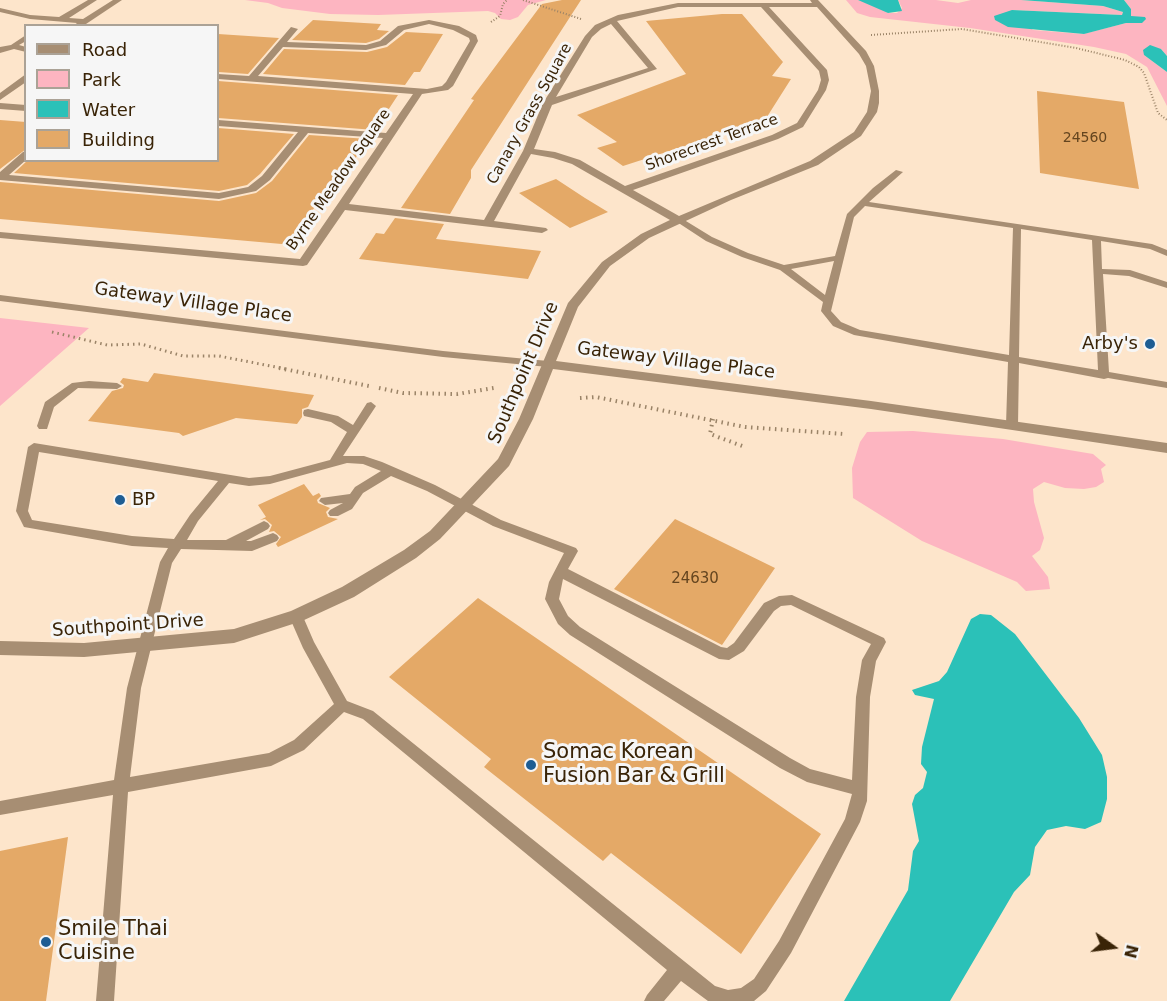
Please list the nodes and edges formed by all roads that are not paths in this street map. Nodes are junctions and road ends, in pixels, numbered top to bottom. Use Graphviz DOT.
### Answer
graph roads {
  1 [pos="93,0"];
  2 [pos="118,0"];
  3 [pos="816,2"];
  4 [pos="763,5"];
  5 [pos="0,10"];
  6 [pos="59,20"];
  7 [pos="612,20"];
  8 [pos="80,23"];
  9 [pos="52,24"];
  10 [pos="294,28"];
  11 [pos="24,38"];
  12 [pos="281,44"];
  13 [pos="16,46"];
  14 [pos="24,49"];
  15 [pos="0,50"];
  16 [pos="219,76"];
  17 [pos="24,79"];
  18 [pos="251,79"];
  19 [pos="419,92"];
  20 [pos="0,97"];
  21 [pos="548,103"];
  22 [pos="0,106"];
  23 [pos="24,108"];
  24 [pos="219,123"];
  25 [pos="305,130"];
  26 [pos="388,136"];
  27 [pos="528,151"];
  28 [pos="24,156"];
  29 [pos="899,172"];
  30 [pos="0,177"];
  31 [pos="626,189"];
  32 [pos="861,203"];
  33 [pos="342,206"];
  34 [pos="678,220"];
  35 [pos="487,224"];
  36 [pos="1017,226"];
  37 [pos="542,230"];
  38 [pos="0,235"];
  39 [pos="1096,238"];
  40 [pos="1167,253"];
  41 [pos="838,258"];
  42 [pos="783,268"];
  43 [pos="1097,271"];
  44 [pos="1167,285"];
  45 [pos="0,298"];
  46 [pos="828,301"];
  47 [pos="1014,360"];
  48 [pos="548,363"];
  49 [pos="1104,376"];
  50 [pos="1167,385"];
  51 [pos="117,386"];
  52 [pos="371,406"];
  53 [pos="308,413"];
  54 [pos="43,426"];
  55 [pos="1012,426"];
  56 [pos="354,431"];
  57 [pos="1167,448"];
  58 [pos="335,461"];
  59 [pos="390,471"];
  60 [pos="226,479"];
  61 [pos="354,498"];
  62 [pos="325,501"];
  63 [pos="465,505"];
  64 [pos="334,513"];
  65 [pos="264,526"];
  66 [pos="273,538"];
  67 [pos="177,545"];
  68 [pos="228,545"];
  69 [pos="560,571"];
  70 [pos="296,616"];
  71 [pos="145,645"];
  72 [pos="0,648"];
  73 [pos="342,705"];
  74 [pos="122,787"];
  75 [pos="860,789"];
  76 [pos="0,808"];
  77 [pos="680,968"];
  78 [pos="105,1001"];
  79 [pos="653,1001"];
  1 -- 6 [label="street"];
  2 -- 8 [label="street"];
  3 -- 4 [label="street, Canary Grass Square"];
  3 -- 34 [label="street, Southpoint Drive"];
  4 -- 7 [label="street, Canary Grass Square"];
  4 -- 31 [label="street, Shorecrest Terrace"];
  5 -- 6 [label="street"];
  6 -- 8 [label="street"];
  6 -- 9 [label="street"];
  7 -- 21 [label="street, Canary Grass Square"];
  7 -- 21 [label="street"];
  10 -- 12 [label="street"];
  11 -- 13 [label="street"];
  12 -- 18 [label="street"];
  12 -- 19 [label="street"];
  13 -- 14 [label="street"];
  13 -- 15 [label="street"];
  16 -- 18 [label="street, Byrne Meadow Square"];
  17 -- 20 [label="street"];
  18 -- 19 [label="street, Byrne Meadow Square"];
  19 -- 26 [label="street, Byrne Meadow Square"];
  21 -- 27 [label="street, Canary Grass Square"];
  22 -- 23 [label="street"];
  24 -- 25 [label="street"];
  25 -- 26 [label="street"];
  25 -- 30 [label="street"];
  26 -- 33 [label="street, Byrne Meadow Square"];
  27 -- 31 [label="street"];
  27 -- 35 [label="street, Canary Grass Square"];
  28 -- 30 [label="street"];
  29 -- 32 [label="lane"];
  31 -- 34 [label="street"];
  32 -- 36 [label="lane"];
  32 -- 41 [label="lane"];
  33 -- 35 [label="street"];
  33 -- 38 [label="street, Byrne Meadow Square"];
  34 -- 42 [label="lane"];
  34 -- 48 [label="street, Southpoint Drive"];
  35 -- 37 [label="street"];
  36 -- 39 [label="lane"];
  36 -- 47 [label="lane"];
  39 -- 40 [label="lane"];
  39 -- 43 [label="lane"];
  41 -- 42 [label="lane"];
  41 -- 46 [label="lane"];
  42 -- 46 [label="lane"];
  43 -- 44 [label="lane"];
  43 -- 49 [label="lane"];
  45 -- 48 [label="lane, Gateway Village Place"];
  46 -- 47 [label="lane"];
  47 -- 49 [label="lane"];
  47 -- 55 [label="lane"];
  48 -- 55 [label="street, Gateway Village Place"];
  48 -- 63 [label="street, Southpoint Drive"];
  49 -- 50 [label="lane"];
  51 -- 54 [label="lane"];
  52 -- 56 [label="lane"];
  53 -- 56 [label="lane"];
  55 -- 57 [label="street, Gateway Village Place"];
  56 -- 58 [label="lane"];
  58 -- 59 [label="lane"];
  58 -- 60 [label="lane"];
  59 -- 61 [label="lane"];
  59 -- 63 [label="lane"];
  60 -- 67 [label="lane"];
  60 -- 67 [label="lane"];
  61 -- 62 [label="lane"];
  61 -- 64 [label="lane"];
  63 -- 69 [label="lane"];
  63 -- 70 [label="street, Southpoint Drive"];
  65 -- 68 [label="lane"];
  66 -- 68 [label="lane"];
  67 -- 68 [label="lane"];
  67 -- 71 [label="lane"];
  69 -- 75 [label="lane"];
  69 -- 75 [label="lane"];
  70 -- 71 [label="street, Southpoint Drive"];
  70 -- 73 [label="lane"];
  71 -- 72 [label="street, Southpoint Drive"];
  71 -- 74 [label="lane"];
  73 -- 74 [label="lane"];
  73 -- 77 [label="lane"];
  74 -- 76 [label="lane"];
  74 -- 78 [label="lane"];
  75 -- 77 [label="lane"];
  77 -- 79 [label="lane"];
}
